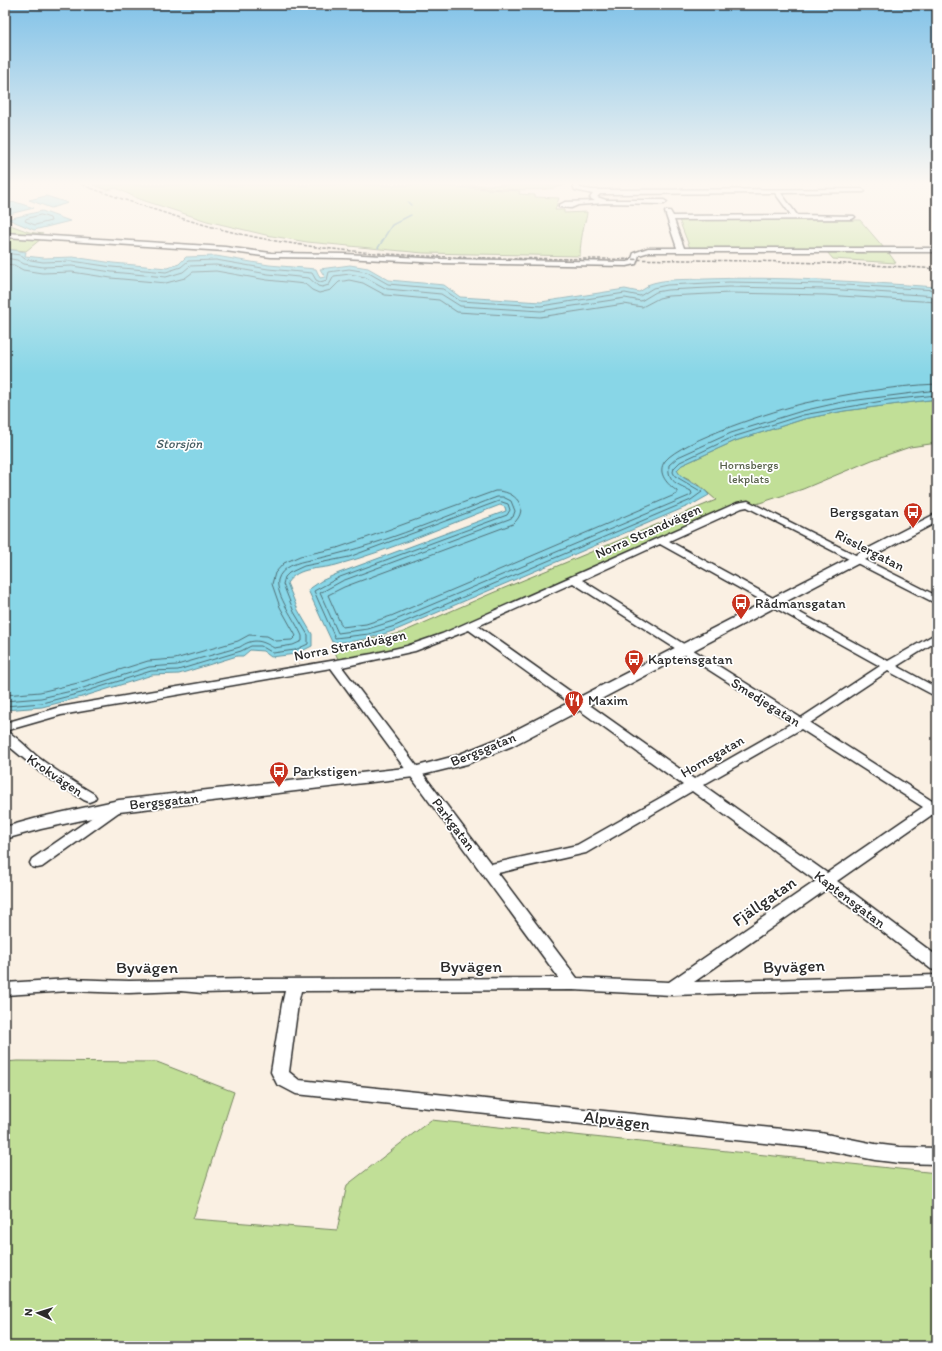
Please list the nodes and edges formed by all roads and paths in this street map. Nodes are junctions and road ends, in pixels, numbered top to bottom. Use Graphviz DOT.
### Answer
graph roads {
  1 [pos="210,248"];
  2 [pos="681,249"];
  3 [pos="937,250"];
  4 [pos="748,504"];
  5 [pos="937,517"];
  6 [pos="662,541"];
  7 [pos="856,559"];
  8 [pos="575,580"];
  9 [pos="937,600"];
  10 [pos="775,603"];
  11 [pos="469,625"];
  12 [pos="937,636"];
  13 [pos="683,650"];
  14 [pos="334,664"];
  15 [pos="888,666"];
  16 [pos="937,693"];
  17 [pos="579,704"];
  18 [pos="800,724"];
  19 [pos="5,727"];
  20 [pos="5,735"];
  21 [pos="414,772"];
  22 [pos="693,785"];
  23 [pos="88,797"];
  24 [pos="119,806"];
  25 [pos="935,807"];
  26 [pos="5,833"];
  27 [pos="37,863"];
  28 [pos="488,870"];
  29 [pos="827,881"];
  30 [pos="937,965"];
  31 [pos="937,981"];
  32 [pos="573,984"];
  33 [pos="295,985"];
  34 [pos="5,989"];
  35 [pos="672,989"];
  36 [pos="937,1156"];
  1 -- 2 [label="street"];
  2 -- 3 [label="street"];
  4 -- 6 [label="street, Norra Strandvägen"];
  4 -- 7 [label="street, Risslergatan"];
  5 -- 7 [label="street, Bergsgatan"];
  6 -- 8 [label="street, Norra Strandvägen"];
  6 -- 10 [label="street"];
  7 -- 9 [label="street, Risslergatan"];
  7 -- 10 [label="street, Bergsgatan"];
  8 -- 11 [label="street, Norra Strandvägen"];
  8 -- 13 [label="street, Smedjegatan"];
  10 -- 13 [label="street, Bergsgatan"];
  10 -- 15 [label="street"];
  11 -- 14 [label="street, Norra Strandvägen"];
  11 -- 17 [label="street, Kaptensgatan"];
  12 -- 15 [label="street, Hornsgatan"];
  13 -- 17 [label="street, Bergsgatan"];
  13 -- 18 [label="street, Smedjegatan"];
  14 -- 19 [label="street, Norra Strandvägen"];
  14 -- 21 [label="street, Parkgatan"];
  15 -- 16 [label="street"];
  15 -- 18 [label="street, Hornsgatan"];
  17 -- 21 [label="street, Bergsgatan"];
  17 -- 22 [label="street, Kaptensgatan"];
  18 -- 22 [label="street, Hornsgatan"];
  18 -- 25 [label="street, Smedjegatan"];
  20 -- 23 [label="street, Krokvägen"];
  21 -- 24 [label="street, Bergsgatan"];
  21 -- 28 [label="street, Parkgatan"];
  22 -- 28 [label="street, Hornsgatan"];
  22 -- 29 [label="street, Kaptensgatan"];
  24 -- 26 [label="street, Bergsgatan"];
  24 -- 27 [label="street"];
  25 -- 29 [label="street, Fjällgatan"];
  28 -- 32 [label="street, Parkgatan"];
  29 -- 30 [label="street, Kaptensgatan"];
  29 -- 35 [label="street, Fjällgatan"];
  31 -- 35 [label="street, Byvägen"];
  32 -- 33 [label="street, Byvägen"];
  32 -- 35 [label="street, Byvägen"];
  33 -- 34 [label="street, Byvägen"];
  33 -- 36 [label="street, Alpvägen"];
}
